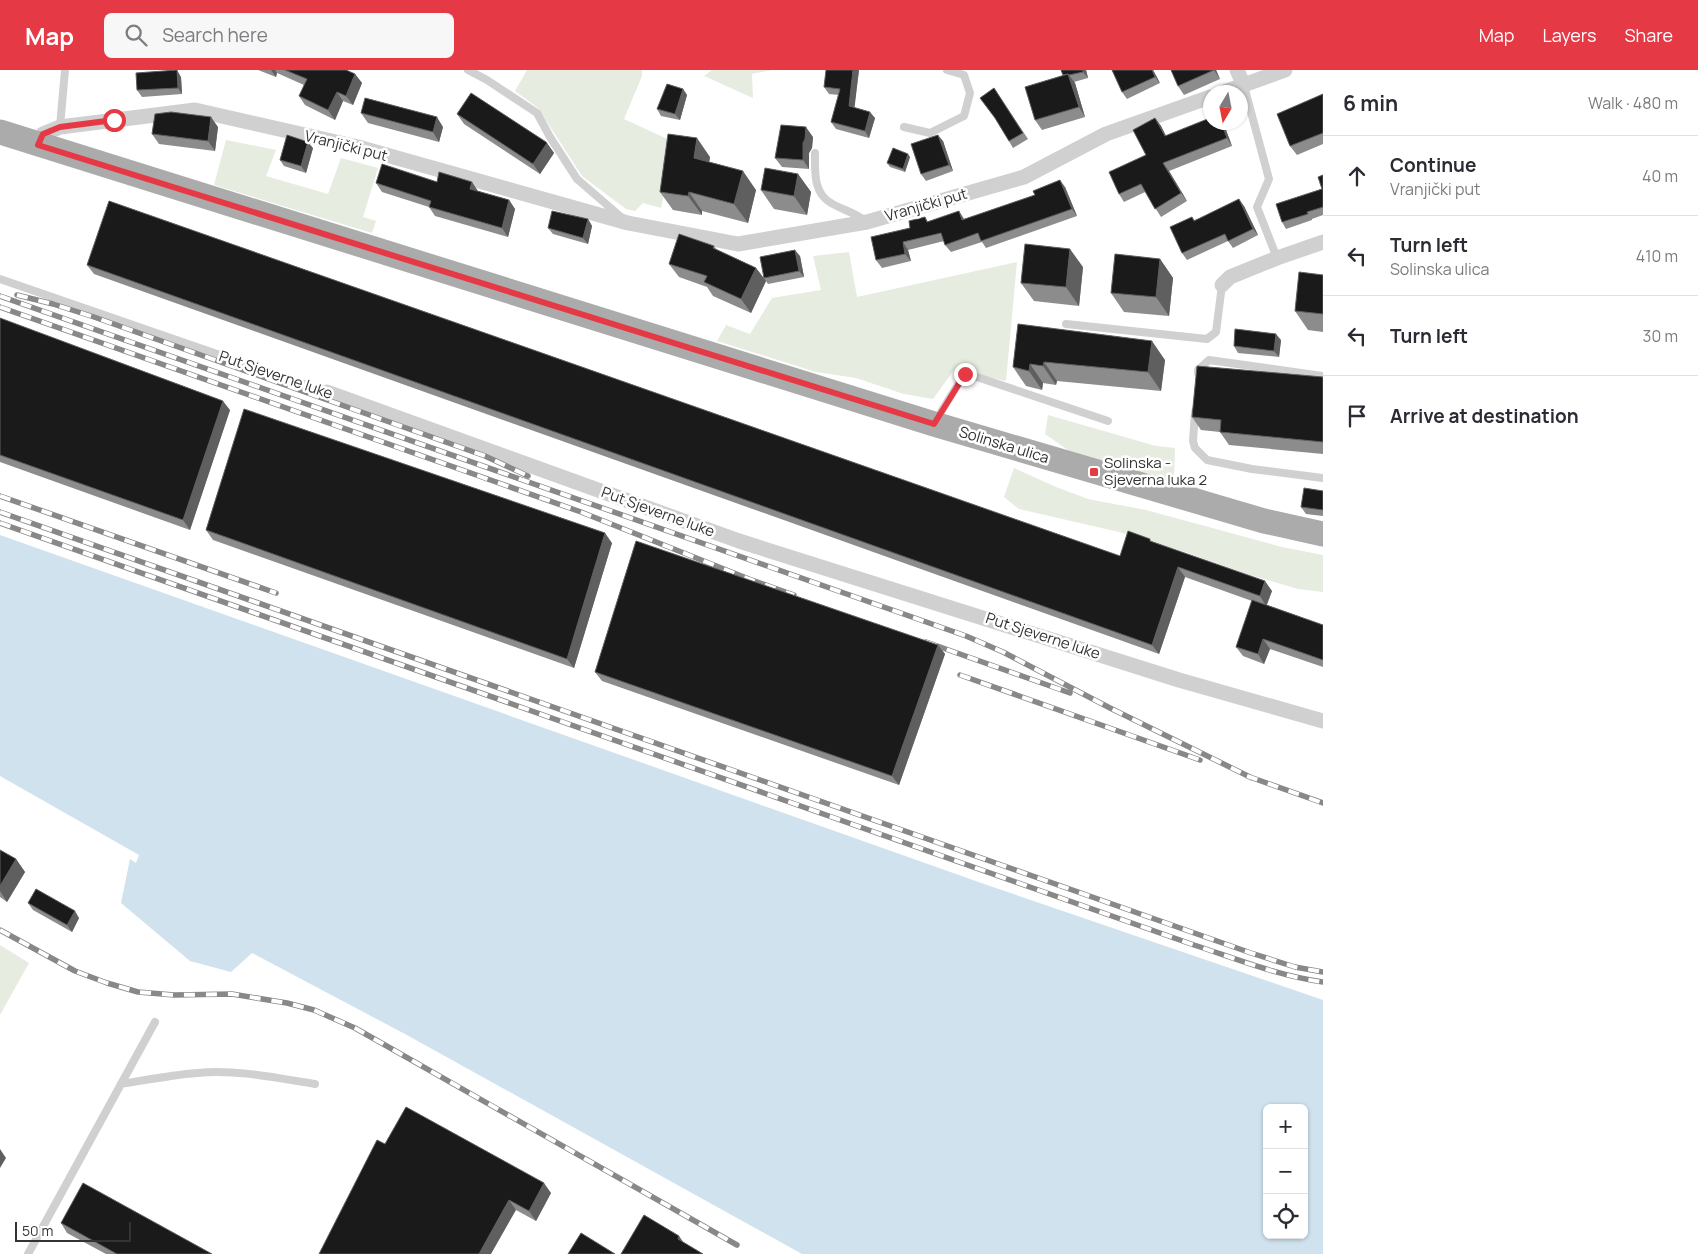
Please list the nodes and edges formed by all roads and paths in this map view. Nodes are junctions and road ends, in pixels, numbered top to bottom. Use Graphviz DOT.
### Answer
graph roads {
  1 [pos="65,70"];
  2 [pos="468,70"];
  3 [pos="947,70"];
  4 [pos="1237,70"];
  5 [pos="1285,70"];
  6 [pos="1244,85"];
  7 [pos="1247,85"];
  8 [pos="1203,99"];
  9 [pos="1248,101"];
  10 [pos="60,127"];
  11 [pos="904,127"];
  12 [pos="0,132"];
  13 [pos="38,145"];
  14 [pos="815,153"];
  15 [pos="867,222"];
  16 [pos="628,223"];
  17 [pos="1323,242"];
  18 [pos="1276,258"];
  19 [pos="0,279"];
  20 [pos="1222,285"];
  21 [pos="1066,324"];
  22 [pos="1323,376"];
  23 [pos="1198,380"];
  24 [pos="327,392"];
  25 [pos="1196,399"];
  26 [pos="1108,422"];
  27 [pos="934,424"];
  28 [pos="1323,478"];
  29 [pos="1323,534"];
  30 [pos="1323,721"];
  31 [pos="155,1022"];
  32 [pos="121,1084"];
  33 [pos="315,1084"];
  34 [pos="28,1254"];
  1 -- 10 [label="lane"];
  2 -- 16 [label="lane, Vranjički put"];
  3 -- 11 [label="lane"];
  4 -- 6 [label="street"];
  5 -- 7 [label="street"];
  8 -- 15 [label="street, Vranjički put"];
  9 -- 18 [label="lane"];
  10 -- 13 [label="street, Vranjički put"];
  10 -- 16 [label="street, Vranjički put"];
  12 -- 13 [label="main road, Solinska ulica"];
  13 -- 27 [label="main road, Solinska ulica"];
  14 -- 15 [label="lane"];
  15 -- 16 [label="street, Vranjički put"];
  17 -- 18 [label="street"];
  18 -- 20 [label="street"];
  19 -- 24 [label="lane, Put Sjeverne luke"];
  20 -- 21 [label="lane"];
  22 -- 23 [label="lane"];
  24 -- 30 [label="street, Put Sjeverne luke"];
  25 -- 28 [label="lane"];
  26 -- 27 [label="lane"];
  27 -- 29 [label="main road, Solinska ulica"];
  31 -- 32 [label="lane"];
  32 -- 33 [label="lane"];
  32 -- 34 [label="lane"];
}
